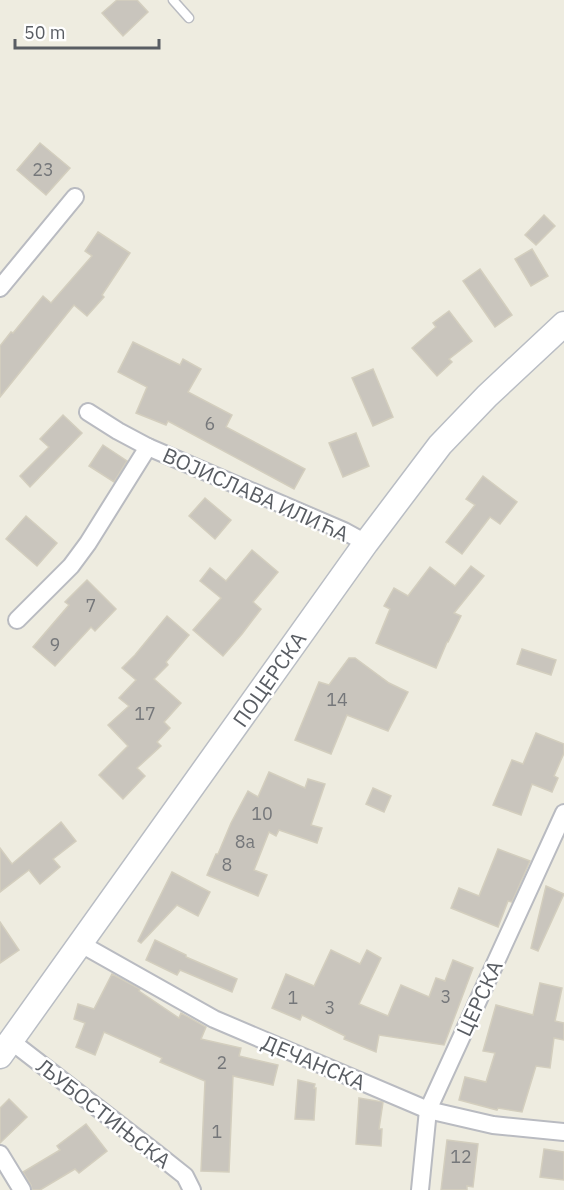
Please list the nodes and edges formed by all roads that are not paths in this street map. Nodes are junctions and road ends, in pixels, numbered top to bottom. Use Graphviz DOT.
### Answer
graph roads {
  1 [pos="173,0"];
  2 [pos="189,18"];
  3 [pos="75,197"];
  4 [pos="0,288"];
  5 [pos="564,324"];
  6 [pos="88,412"];
  7 [pos="148,447"];
  8 [pos="366,543"];
  9 [pos="17,620"];
  10 [pos="564,813"];
  11 [pos="81,944"];
  12 [pos="6,1049"];
  13 [pos="428,1110"];
  14 [pos="564,1132"];
  15 [pos="0,1154"];
  16 [pos="22,1190"];
  17 [pos="192,1190"];
  18 [pos="420,1190"];
  1 -- 2 [label="lane"];
  3 -- 4 [label="street"];
  5 -- 8 [label="main road, ПОЦЕРСКА"];
  6 -- 7 [label="street"];
  7 -- 8 [label="street, ВОЈИСЛАВА ИЛИЋА"];
  7 -- 9 [label="street, ВОЈИСЛАВА ИЛИЋА"];
  8 -- 11 [label="main road, ПОЦЕРСКА"];
  10 -- 13 [label="street, ЦЕРСКА"];
  11 -- 12 [label="main road, ПОЦЕРСКА"];
  11 -- 13 [label="street, ДЕЧАНСКА"];
  12 -- 17 [label="street, ЉУБОСТИЊСКА"];
  13 -- 14 [label="street, ДЕЧАНСКА"];
  13 -- 18 [label="street, ЦЕРСКА"];
  15 -- 16 [label="street"];
}
